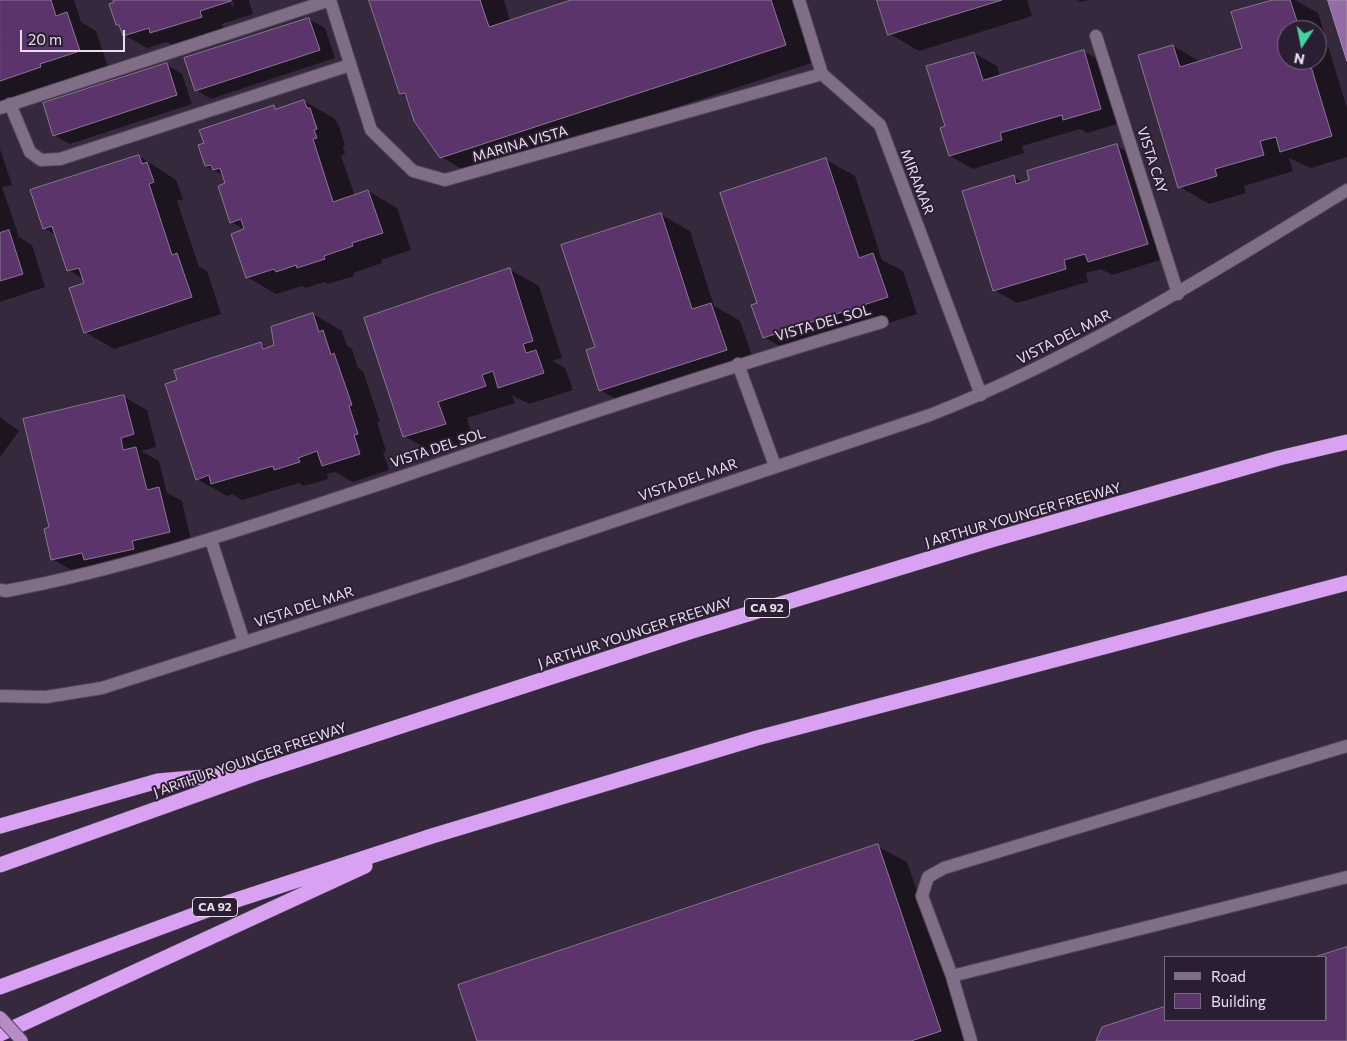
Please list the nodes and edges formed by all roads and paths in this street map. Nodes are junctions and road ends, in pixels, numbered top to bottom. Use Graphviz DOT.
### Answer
graph roads {
  1 [pos="330,0"];
  2 [pos="798,0"];
  3 [pos="1096,36"];
  4 [pos="350,65"];
  5 [pos="822,74"];
  6 [pos="5,106"];
  7 [pos="1347,190"];
  8 [pos="1178,294"];
  9 [pos="882,322"];
  10 [pos="738,364"];
  11 [pos="981,395"];
  12 [pos="1347,442"];
  13 [pos="775,466"];
  14 [pos="211,540"];
  15 [pos="1347,583"];
  16 [pos="0,590"];
  17 [pos="244,642"];
  18 [pos="0,696"];
  19 [pos="1347,746"];
  20 [pos="260,772"];
  21 [pos="0,826"];
  22 [pos="432,836"];
  23 [pos="0,865"];
  24 [pos="1347,878"];
  25 [pos="952,976"];
  26 [pos="0,987"];
  27 [pos="0,1016"];
  28 [pos="0,1034"];
  29 [pos="22,1041"];
  30 [pos="971,1041"];
  1 -- 4 [label="street, MARINA VISTA"];
  1 -- 6 [label="street"];
  2 -- 5 [label="street"];
  3 -- 8 [label="street, VISTA CAY"];
  4 -- 5 [label="street, MARINA VISTA"];
  4 -- 6 [label="street"];
  5 -- 11 [label="street, MIRAMAR"];
  7 -- 8 [label="street, VISTA DEL MAR"];
  8 -- 11 [label="street, VISTA DEL MAR"];
  9 -- 10 [label="street, VISTA DEL SOL"];
  10 -- 13 [label="street"];
  10 -- 14 [label="street, VISTA DEL SOL"];
  11 -- 13 [label="street, VISTA DEL MAR"];
  12 -- 20 [label="highway, J ARTHUR YOUNGER FREEWAY / CA 92"];
  13 -- 17 [label="street, VISTA DEL MAR"];
  14 -- 16 [label="street, VISTA DEL SOL"];
  14 -- 17 [label="street"];
  15 -- 22 [label="highway, CA 92"];
  17 -- 18 [label="street, VISTA DEL MAR"];
  19 -- 25 [label="street"];
  20 -- 21 [label="highway"];
  20 -- 23 [label="highway, J ARTHUR YOUNGER FREEWAY / CA 92"];
  22 -- 26 [label="highway, CA 92"];
  22 -- 28 [label="highway"];
  24 -- 25 [label="street"];
  25 -- 30 [label="street"];
  27 -- 29 [label="main road, bridge"];
}
